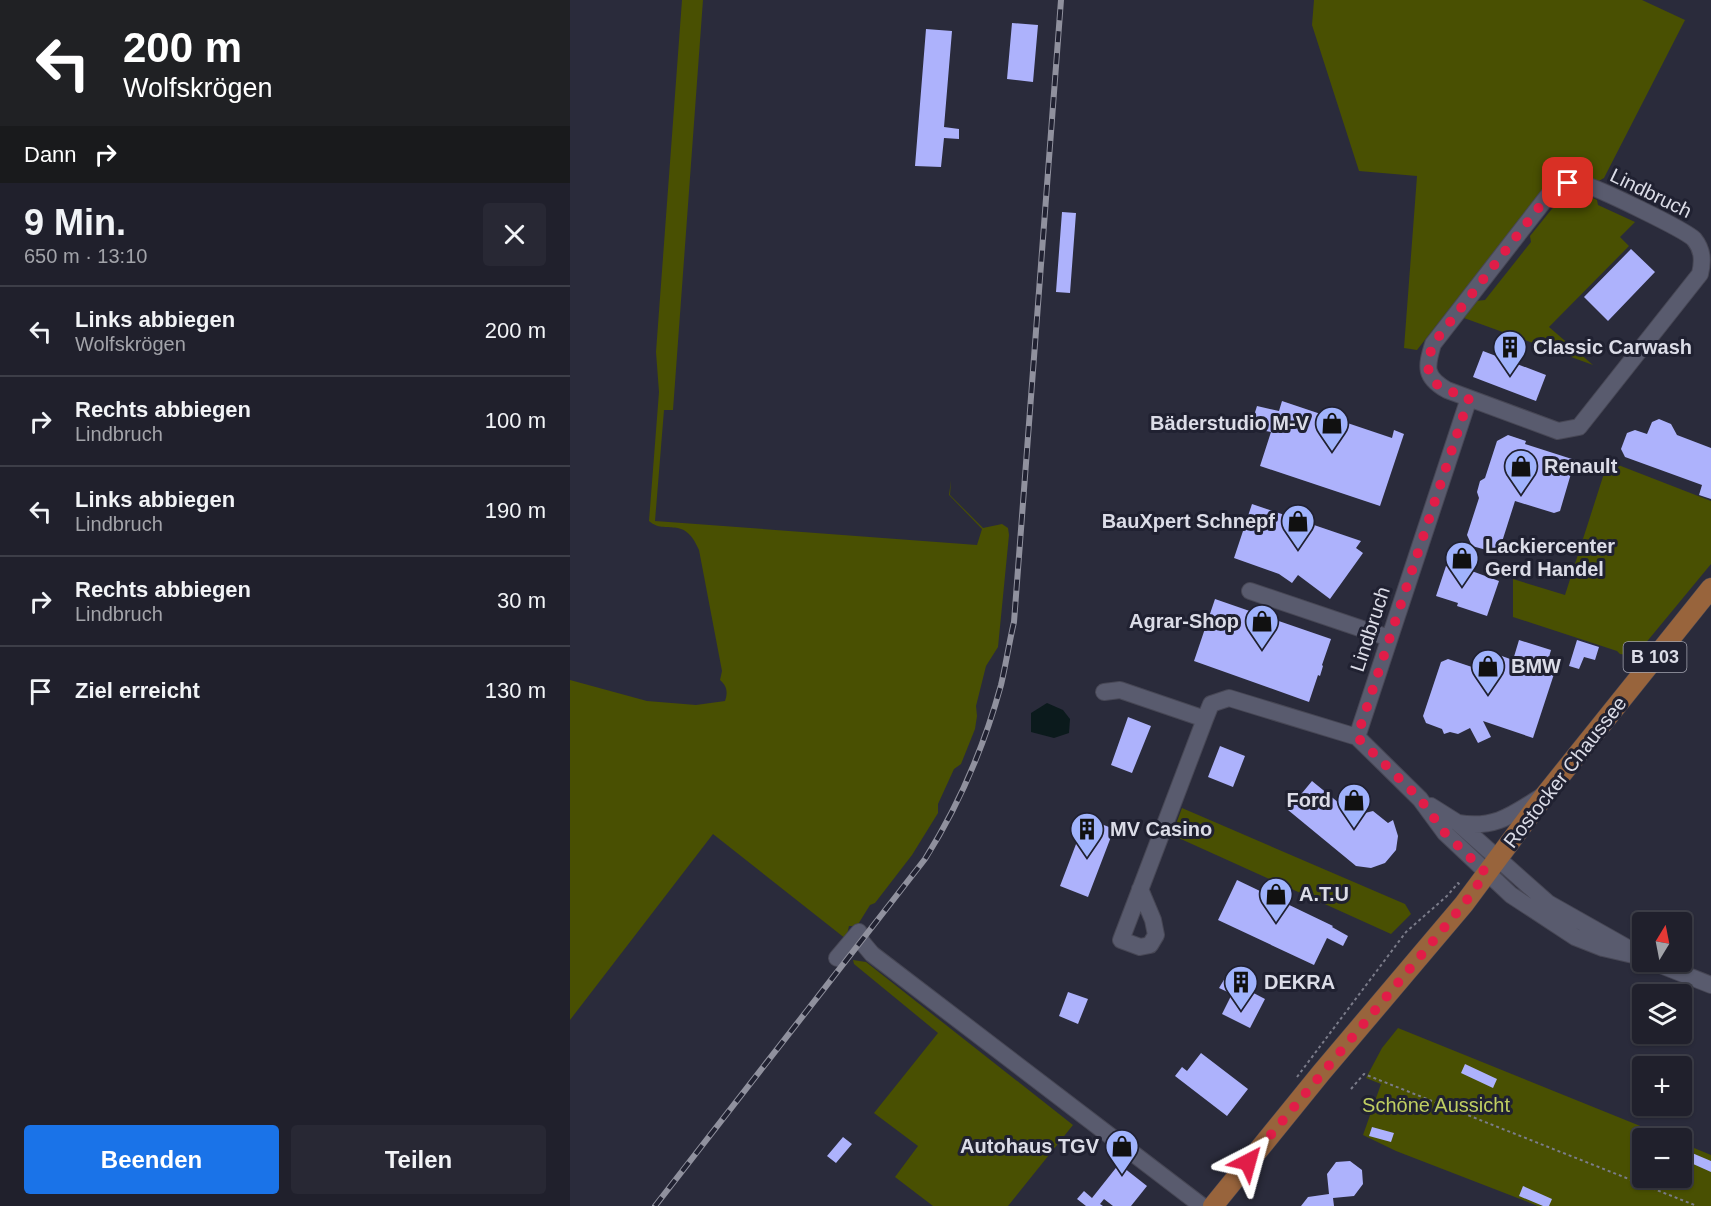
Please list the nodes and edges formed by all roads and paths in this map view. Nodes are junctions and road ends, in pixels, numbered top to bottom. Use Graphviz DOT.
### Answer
graph roads {
  1 [pos="1469,398"];
  2 [pos="1711,588"];
  3 [pos="1250,591"];
  4 [pos="1389,638"];
  5 [pos="1104,692"];
  6 [pos="1205,719"];
  7 [pos="1357,737"];
  8 [pos="1545,795"];
  9 [pos="1420,799"];
  10 [pos="1458,823"];
  11 [pos="1492,866"];
  12 [pos="1458,884"];
  13 [pos="1140,889"];
  14 [pos="1632,955"];
  15 [pos="837,958"];
  16 [pos="1678,972"];
  17 [pos="1711,985"];
  18 [pos="1296,1079"];
  19 [pos="1351,1089"];
  20 [pos="1202,1206"];
  21 [pos="1213,1206"];
  22 [pos="1697,1206"];
  1 -- 1 [label="street, Lindbruch"];
  1 -- 4 [label="street, Lindbruch"];
  2 -- 8 [label="main road, Rostocker Chaussee / B 103"];
  3 -- 4 [label="street"];
  4 -- 7 [label="street, Lindbruch"];
  5 -- 6 [label="street"];
  6 -- 7 [label="street"];
  6 -- 13 [label="street"];
  7 -- 9 [label="street"];
  8 -- 10 [label="street"];
  8 -- 11 [label="main road, Rostocker Chaussee / B 103"];
  9 -- 10 [label="street"];
  9 -- 11 [label="street"];
  10 -- 11 [label="street"];
  11 -- 14 [label="street"];
  11 -- 21 [label="main road, Rostocker Chaussee / B 103"];
  12 -- 18 [label="path"];
  13 -- 13 [label="street"];
  15 -- 20 [label="street"];
  16 -- 17 [label="street"];
  19 -- 22 [label="path"];
}
